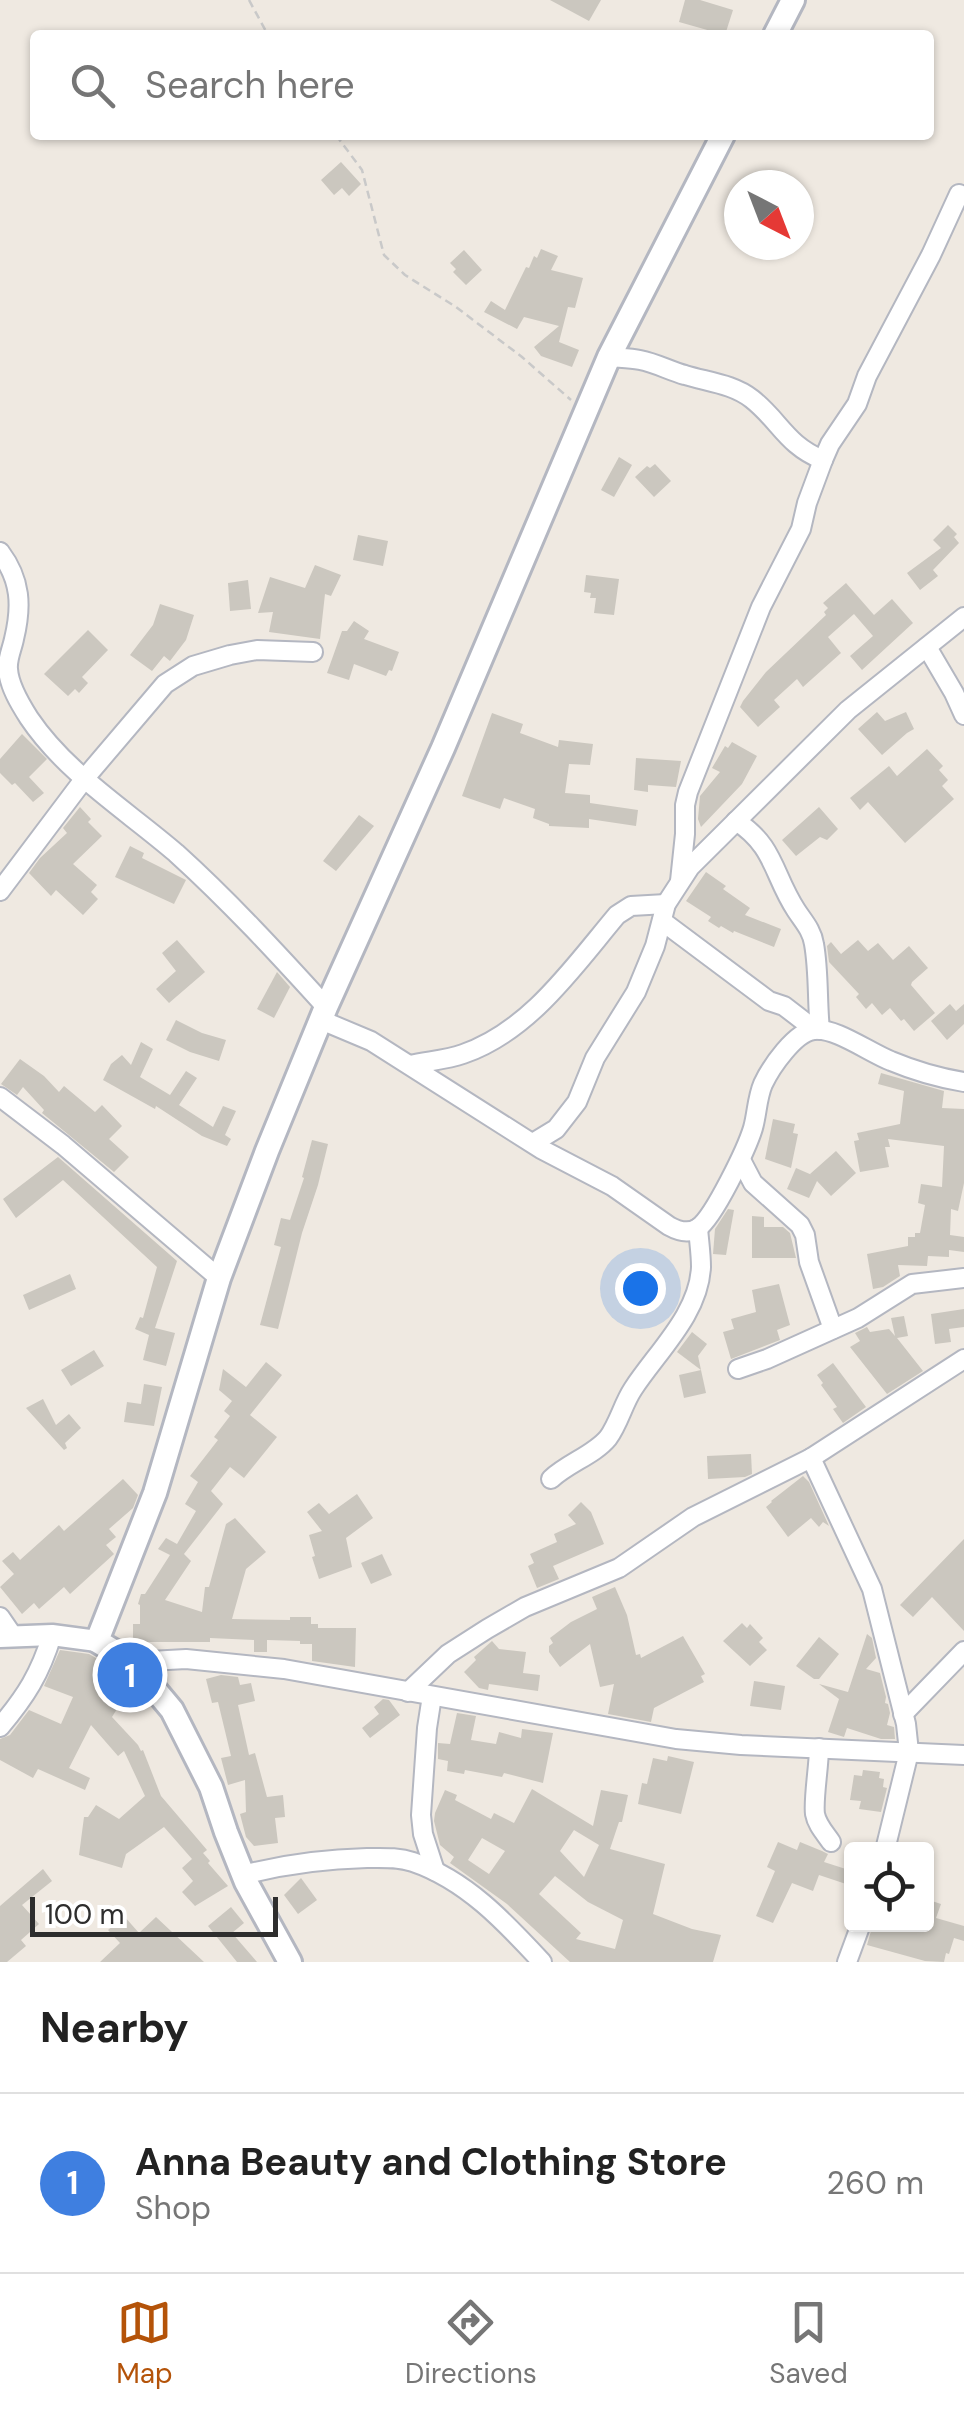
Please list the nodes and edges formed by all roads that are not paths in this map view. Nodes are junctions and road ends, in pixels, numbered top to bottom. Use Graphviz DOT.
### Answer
graph roads {
  1 [pos="793,0"];
  2 [pos="778,30"];
  3 [pos="719,140"];
  4 [pos="959,194"];
  5 [pos="609,357"];
  6 [pos="823,460"];
  7 [pos="0,552"];
  8 [pos="964,617"];
  9 [pos="927,647"];
  10 [pos="313,652"];
  11 [pos="964,715"];
  12 [pos="85,778"];
  13 [pos="736,821"];
  14 [pos="680,881"];
  15 [pos="0,892"];
  16 [pos="664,913"];
  17 [pos="324,1014"];
  18 [pos="817,1030"];
  19 [pos="410,1065"];
  20 [pos="964,1082"];
  21 [pos="5,1107"];
  22 [pos="534,1144"];
  23 [pos="742,1160"];
  24 [pos="698,1228"];
  25 [pos="219,1278"];
  26 [pos="964,1278"];
  27 [pos="833,1329"];
  28 [pos="964,1359"];
  29 [pos="738,1369"];
  30 [pos="811,1458"];
  31 [pos="551,1478"];
  32 [pos="0,1617"];
  33 [pos="52,1635"];
  34 [pos="6,1637"];
  35 [pos="97,1641"];
  36 [pos="964,1651"];
  37 [pos="132,1662"];
  38 [pos="408,1692"];
  39 [pos="432,1696"];
  40 [pos="904,1714"];
  41 [pos="0,1727"];
  42 [pos="819,1748"];
  43 [pos="908,1752"];
  44 [pos="964,1755"];
  45 [pos="831,1842"];
  46 [pos="887,1842"];
  47 [pos="436,1871"];
  48 [pos="243,1875"];
  49 [pos="859,1932"];
  50 [pos="290,1962"];
  51 [pos="542,1962"];
  52 [pos="846,1962"];
  1 -- 2 [label="main road"];
  3 -- 5 [label="main road"];
  4 -- 6 [label="street"];
  5 -- 6 [label="street"];
  5 -- 17 [label="main road"];
  6 -- 14 [label="street"];
  7 -- 12 [label="street"];
  8 -- 9 [label="street"];
  9 -- 11 [label="street"];
  9 -- 13 [label="street"];
  10 -- 12 [label="street"];
  12 -- 15 [label="street"];
  12 -- 17 [label="street"];
  13 -- 14 [label="street"];
  13 -- 18 [label="street"];
  14 -- 16 [label="street"];
  16 -- 18 [label="street"];
  16 -- 19 [label="street"];
  16 -- 22 [label="street"];
  17 -- 19 [label="street"];
  17 -- 25 [label="main road"];
  18 -- 20 [label="street"];
  18 -- 23 [label="street"];
  19 -- 22 [label="street"];
  21 -- 25 [label="street"];
  22 -- 24 [label="street"];
  23 -- 24 [label="street"];
  23 -- 27 [label="street"];
  24 -- 31 [label="street"];
  25 -- 35 [label="main road"];
  26 -- 27 [label="street"];
  27 -- 29 [label="street"];
  28 -- 30 [label="street"];
  30 -- 38 [label="street"];
  30 -- 40 [label="street"];
  32 -- 34 [label="street"];
  33 -- 34 [label="street"];
  33 -- 35 [label="street"];
  33 -- 41 [label="street"];
  35 -- 37 [label="main road"];
  36 -- 40 [label="street"];
  37 -- 38 [label="street"];
  37 -- 48 [label="main road"];
  38 -- 39 [label="street"];
  39 -- 42 [label="street"];
  39 -- 47 [label="street"];
  40 -- 43 [label="street"];
  42 -- 43 [label="street"];
  42 -- 45 [label="street"];
  43 -- 44 [label="street"];
  43 -- 46 [label="street"];
  47 -- 48 [label="street"];
  47 -- 51 [label="street"];
  48 -- 50 [label="main road"];
  49 -- 52 [label="street"];
}
